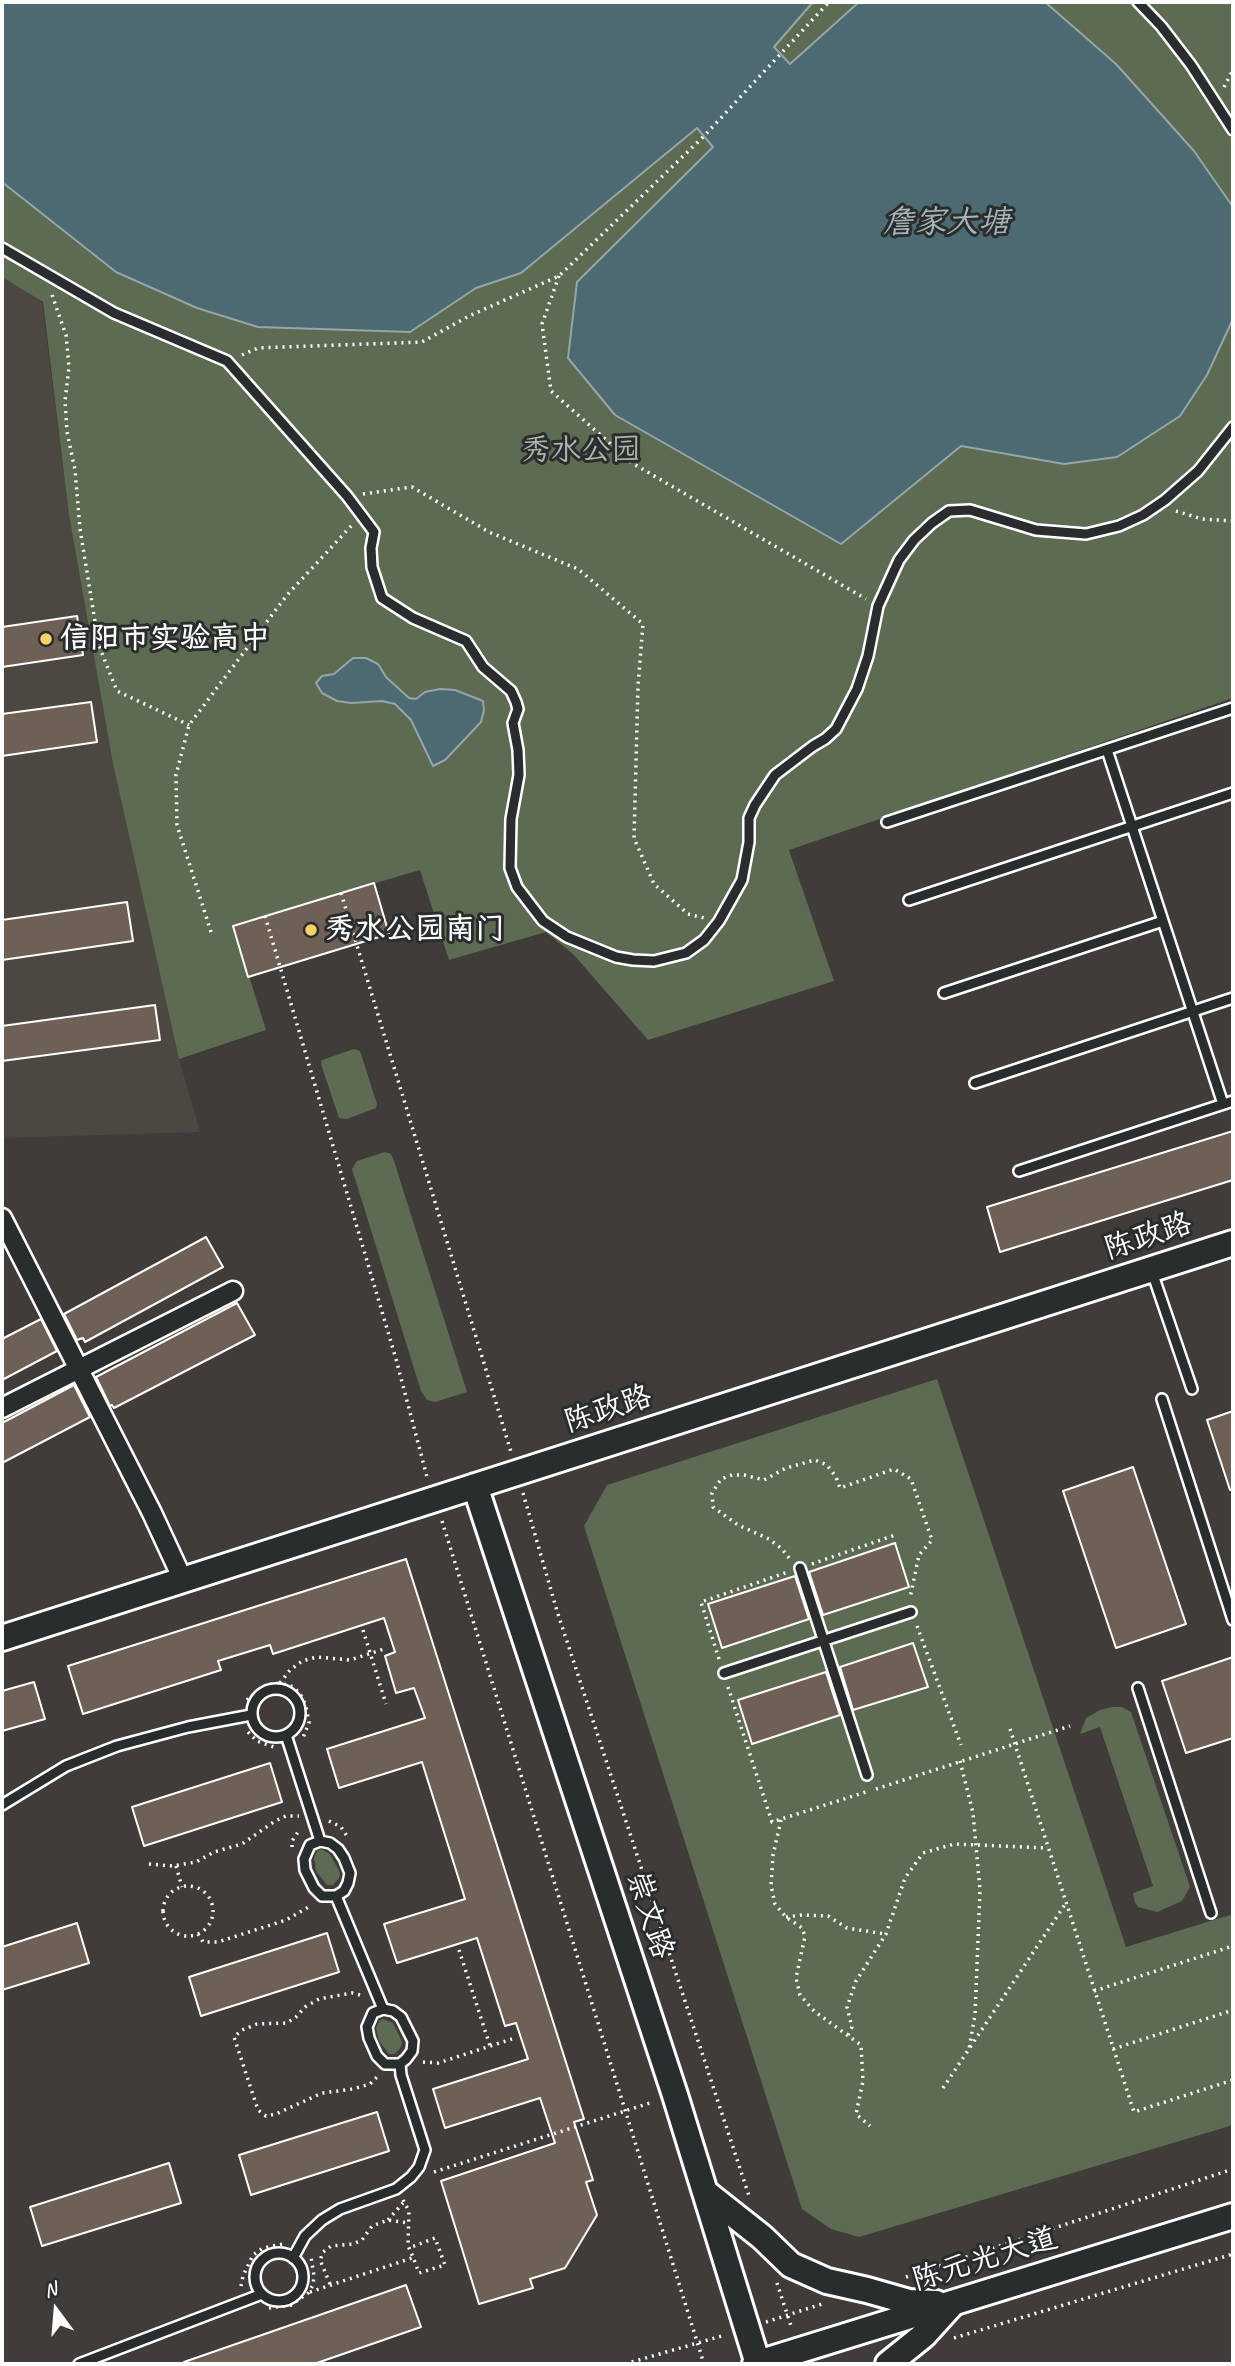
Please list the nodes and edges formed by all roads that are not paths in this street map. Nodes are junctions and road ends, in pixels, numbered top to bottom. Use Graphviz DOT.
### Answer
graph roads {
  1 [pos="1138,2"];
  2 [pos="1233,130"];
  3 [pos="2,248"];
  4 [pos="1233,427"];
  5 [pos="1233,708"];
  6 [pos="1107,750"];
  7 [pos="1233,793"];
  8 [pos="887,822"];
  9 [pos="1132,827"];
  10 [pos="909,900"];
  11 [pos="1163,921"];
  12 [pos="944,993"];
  13 [pos="1233,998"];
  14 [pos="1193,1011"];
  15 [pos="975,1083"];
  16 [pos="1233,1101"];
  17 [pos="1223,1104"];
  18 [pos="1019,1171"];
  19 [pos="2,1218"];
  20 [pos="1233,1243"];
  21 [pos="1151,1269"];
  22 [pos="233,1291"];
  23 [pos="78,1369"];
  24 [pos="1192,1389"];
  25 [pos="1162,1399"];
  26 [pos="2,1408"];
  27 [pos="475,1486"];
  28 [pos="800,1568"];
  29 [pos="183,1580"];
  30 [pos="1231,1606"];
  31 [pos="911,1612"];
  32 [pos="1233,1620"];
  33 [pos="2,1638"];
  34 [pos="823,1640"];
  35 [pos="724,1673"];
  36 [pos="1138,1688"];
  37 [pos="251,1715"];
  38 [pos="286,1735"];
  39 [pos="867,1775"];
  40 [pos="2,1805"];
  41 [pos="320,1841"];
  42 [pos="336,1896"];
  43 [pos="1211,1913"];
  44 [pos="383,2009"];
  45 [pos="400,2066"];
  46 [pos="705,2192"];
  47 [pos="1233,2216"];
  48 [pos="293,2258"];
  49 [pos="262,2294"];
  50 [pos="954,2303"];
  51 [pos="79,2364"];
  52 [pos="757,2364"];
  53 [pos="888,2364"];
  1 -- 2 [label="lane"];
  3 -- 4 [label="lane"];
  5 -- 6 [label="lane"];
  6 -- 8 [label="lane"];
  6 -- 9 [label="lane"];
  7 -- 9 [label="lane"];
  9 -- 10 [label="lane"];
  9 -- 11 [label="lane"];
  11 -- 12 [label="lane"];
  11 -- 14 [label="lane"];
  13 -- 14 [label="lane"];
  14 -- 15 [label="lane"];
  14 -- 17 [label="lane"];
  16 -- 17 [label="lane"];
  17 -- 18 [label="lane"];
  19 -- 23 [label="street"];
  20 -- 21 [label="main road, 陈政路"];
  21 -- 24 [label="lane"];
  21 -- 27 [label="main road, 陈政路"];
  22 -- 23 [label="street"];
  23 -- 26 [label="street"];
  23 -- 29 [label="street"];
  25 -- 30 [label="lane"];
  27 -- 29 [label="main road, 陈政路"];
  27 -- 46 [label="main road, 崇文路"];
  28 -- 34 [label="lane"];
  29 -- 33 [label="main road, 陈政路"];
  30 -- 32 [label="lane"];
  31 -- 34 [label="lane"];
  34 -- 35 [label="lane"];
  34 -- 39 [label="lane"];
  36 -- 43 [label="lane"];
  37 -- 38 [label="lane"];
  37 -- 38 [label="lane"];
  37 -- 40 [label="lane"];
  38 -- 41 [label="lane"];
  41 -- 42 [label="lane"];
  41 -- 42 [label="lane"];
  42 -- 44 [label="lane"];
  44 -- 45 [label="lane"];
  44 -- 45 [label="lane"];
  45 -- 48 [label="lane"];
  46 -- 50 [label="main road"];
  46 -- 52 [label="main road, 崇文路"];
  47 -- 50 [label="main road, 陈元光大道"];
  48 -- 49 [label="lane"];
  48 -- 49 [label="lane"];
  49 -- 51 [label="lane"];
  50 -- 52 [label="main road, 陈元光大道"];
  50 -- 53 [label="main road"];
}
